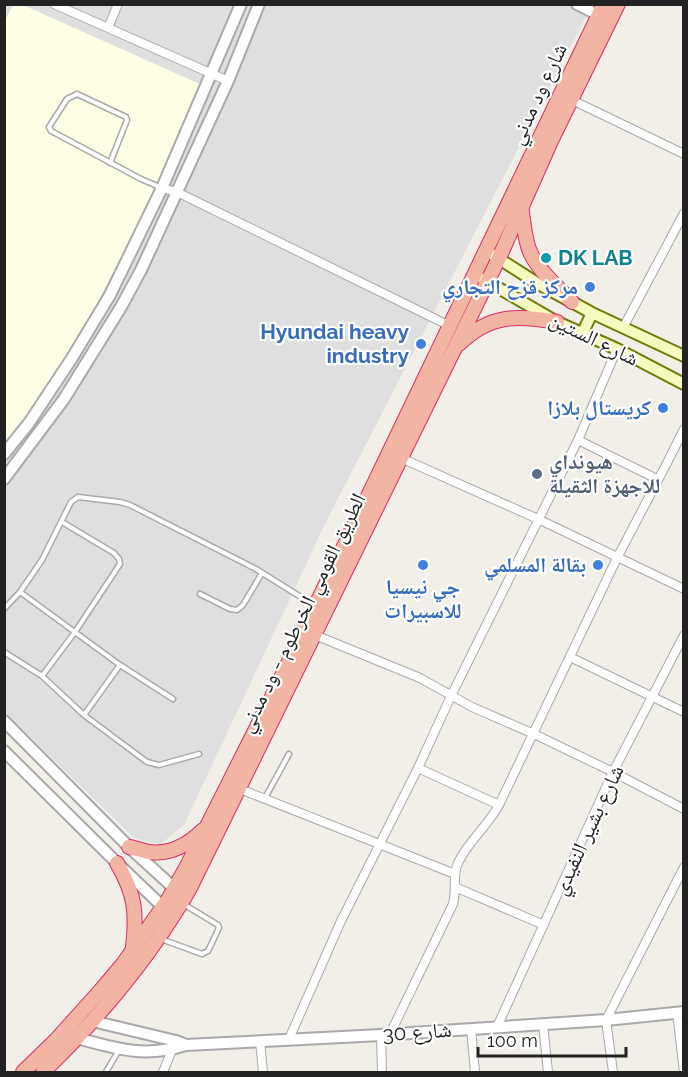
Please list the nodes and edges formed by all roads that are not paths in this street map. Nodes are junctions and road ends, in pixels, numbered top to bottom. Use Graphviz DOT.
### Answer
graph roads {
  1 [pos="54,4"];
  2 [pos="118,4"];
  3 [pos="241,4"];
  4 [pos="260,4"];
  5 [pos="577,4"];
  6 [pos="618,4"];
  7 [pos="602,10"];
  8 [pos="108,28"];
  9 [pos="211,74"];
  10 [pos="228,81"];
  11 [pos="572,100"];
  12 [pos="684,154"];
  13 [pos="110,163"];
  14 [pos="162,188"];
  15 [pos="177,192"];
  16 [pos="515,204"];
  17 [pos="684,213"];
  18 [pos="493,254"];
  19 [pos="481,278"];
  20 [pos="572,302"];
  21 [pos="592,313"];
  22 [pos="557,322"];
  23 [pos="612,323"];
  24 [pos="450,326"];
  25 [pos="623,328"];
  26 [pos="582,334"];
  27 [pos="602,343"];
  28 [pos="455,347"];
  29 [pos="617,349"];
  30 [pos="684,356"];
  31 [pos="684,384"];
  32 [pos="684,429"];
  33 [pos="578,440"];
  34 [pos="4,454"];
  35 [pos="401,458"];
  36 [pos="4,479"];
  37 [pos="657,479"];
  38 [pos="538,519"];
  39 [pos="62,522"];
  40 [pos="617,558"];
  41 [pos="262,573"];
  42 [pos="684,589"];
  43 [pos="20,591"];
  44 [pos="200,594"];
  45 [pos="315,606"];
  46 [pos="4,609"];
  47 [pos="75,632"];
  48 [pos="315,635"];
  49 [pos="684,635"];
  50 [pos="4,652"];
  51 [pos="570,657"];
  52 [pos="120,665"];
  53 [pos="42,676"];
  54 [pos="451,696"];
  55 [pos="652,698"];
  56 [pos="172,699"];
  57 [pos="684,712"];
  58 [pos="84,715"];
  59 [pos="4,721"];
  60 [pos="534,734"];
  61 [pos="4,751"];
  62 [pos="199,754"];
  63 [pos="289,754"];
  64 [pos="418,768"];
  65 [pos="614,772"];
  66 [pos="240,789"];
  67 [pos="264,799"];
  68 [pos="499,805"];
  69 [pos="684,809"];
  70 [pos="209,824"];
  71 [pos="380,844"];
  72 [pos="129,847"];
  73 [pos="117,863"];
  74 [pos="684,867"];
  75 [pos="455,874"];
  76 [pos="455,887"];
  77 [pos="175,889"];
  78 [pos="181,904"];
  79 [pos="163,907"];
  80 [pos="544,925"];
  81 [pos="158,938"];
  82 [pos="133,949"];
  83 [pos="680,1012"];
  84 [pos="606,1020"];
  85 [pos="92,1021"];
  86 [pos="543,1024"];
  87 [pos="497,1027"];
  88 [pos="471,1029"];
  89 [pos="385,1034"];
  90 [pos="77,1038"];
  91 [pos="289,1039"];
  92 [pos="260,1041"];
  93 [pos="186,1045"];
  94 [pos="120,1049"];
  95 [pos="172,1050"];
  96 [pos="46,1070"];
  97 [pos="23,1072"];
  98 [pos="106,1072"];
  99 [pos="163,1072"];
  100 [pos="263,1072"];
  101 [pos="382,1072"];
  102 [pos="475,1072"];
  103 [pos="548,1072"];
  104 [pos="613,1072"];
  105 [pos="684,1072"];
  1 -- 8 [label="street"];
  2 -- 8 [label="street"];
  3 -- 9 [label="street"];
  4 -- 10 [label="street"];
  5 -- 7 [label="street"];
  6 -- 11 [label="highway, شارع ود مدني"];
  7 -- 16 [label="highway, شارع ود مدني"];
  8 -- 9 [label="street"];
  9 -- 10 [label="street"];
  9 -- 14 [label="street"];
  10 -- 15 [label="street"];
  11 -- 12 [label="street"];
  11 -- 16 [label="highway, شارع ود مدني"];
  13 -- 13 [label="lane"];
  13 -- 14 [label="lane"];
  14 -- 15 [label="street"];
  14 -- 34 [label="street"];
  15 -- 24 [label="street"];
  15 -- 36 [label="street"];
  16 -- 18 [label="highway, الطريق القومي الخرطوم - ود مدني"];
  16 -- 20 [label="highway"];
  17 -- 25 [label="street"];
  18 -- 19 [label="highway, الطريق القومي الخرطوم - ود مدني"];
  18 -- 20 [label="main road, شارع الستين"];
  19 -- 22 [label="main road, شارع الستين"];
  19 -- 24 [label="highway, الطريق القومي الخرطوم - ود مدني"];
  19 -- 28 [label="highway, الطريق القومي الخرطوم - ود مدني"];
  20 -- 21 [label="main road, شارع الستين"];
  21 -- 23 [label="main road, شارع الستين"];
  21 -- 26 [label="main road"];
  22 -- 26 [label="main road, شارع الستين"];
  22 -- 28 [label="highway"];
  23 -- 25 [label="main road, شارع الستين"];
  23 -- 27 [label="main road"];
  24 -- 45 [label="highway, الطريق القومي الخرطوم - ود مدني"];
  25 -- 30 [label="main road, شارع الستين"];
  26 -- 27 [label="main road, شارع الستين"];
  27 -- 29 [label="main road, شارع الستين"];
  28 -- 35 [label="highway, الطريق القومي الخرطوم - ود مدني"];
  29 -- 31 [label="main road, شارع الستين"];
  29 -- 33 [label="street"];
  32 -- 37 [label="street"];
  33 -- 37 [label="street"];
  33 -- 38 [label="street"];
  35 -- 38 [label="street"];
  35 -- 48 [label="highway, الطريق القومي الخرطوم - ود مدني"];
  37 -- 40 [label="street"];
  38 -- 40 [label="street"];
  38 -- 54 [label="street"];
  39 -- 41 [label="lane"];
  39 -- 43 [label="lane"];
  39 -- 47 [label="lane"];
  40 -- 42 [label="street"];
  40 -- 51 [label="street"];
  41 -- 44 [label="lane"];
  41 -- 45 [label="lane"];
  43 -- 46 [label="lane"];
  43 -- 47 [label="lane"];
  45 -- 70 [label="highway, الطريق القومي الخرطوم - ود مدني"];
  47 -- 52 [label="lane"];
  47 -- 53 [label="lane"];
  48 -- 54 [label="street"];
  48 -- 66 [label="highway, الطريق القومي الخرطوم - ود مدني"];
  49 -- 55 [label="street, شارع بشير النفيدي"];
  50 -- 53 [label="lane"];
  51 -- 55 [label="street"];
  51 -- 60 [label="street"];
  52 -- 56 [label="lane"];
  52 -- 58 [label="lane"];
  53 -- 58 [label="lane"];
  54 -- 60 [label="street"];
  54 -- 64 [label="street"];
  55 -- 57 [label="street"];
  55 -- 65 [label="street, شارع بشير النفيدي"];
  58 -- 62 [label="lane"];
  59 -- 72 [label="street"];
  60 -- 65 [label="street"];
  60 -- 68 [label="street"];
  61 -- 73 [label="street"];
  63 -- 67 [label="lane"];
  64 -- 68 [label="street"];
  64 -- 71 [label="street"];
  65 -- 69 [label="street"];
  65 -- 80 [label="street, شارع بشير النفيدي"];
  66 -- 67 [label="street"];
  66 -- 78 [label="highway, الطريق القومي الخرطوم - ود مدني"];
  67 -- 71 [label="street"];
  68 -- 75 [label="street"];
  70 -- 72 [label="highway"];
  70 -- 77 [label="highway, الطريق القومي الخرطوم - ود مدني"];
  71 -- 75 [label="street"];
  71 -- 91 [label="street"];
  72 -- 77 [label="street"];
  73 -- 79 [label="street"];
  73 -- 82 [label="highway"];
  74 -- 84 [label="street"];
  75 -- 76 [label="street"];
  76 -- 80 [label="street"];
  76 -- 89 [label="street"];
  77 -- 79 [label="highway, الطريق القومي الخرطوم - ود مدني"];
  78 -- 81 [label="highway, الطريق القومي الخرطوم - ود مدني"];
  78 -- 81 [label="lane"];
  79 -- 82 [label="highway, الطريق القومي الخرطوم - ود مدني"];
  80 -- 87 [label="street, شارع بشير النفيدي"];
  81 -- 85 [label="highway, الطريق القومي الخرطوم - ود مدني"];
  82 -- 97 [label="highway, الطريق القومي الخرطوم - ود مدني"];
  83 -- 84 [label="street, شارع 30"];
  83 -- 105 [label="street"];
  84 -- 86 [label="street, شارع 30"];
  84 -- 104 [label="street"];
  85 -- 90 [label="highway, الطريق القومي الخرطوم - ود مدني"];
  85 -- 93 [label="street, شارع 30"];
  86 -- 87 [label="street, شارع 30"];
  86 -- 103 [label="street"];
  87 -- 88 [label="street, شارع 30"];
  88 -- 89 [label="street, شارع 30"];
  88 -- 102 [label="street"];
  89 -- 91 [label="street, شارع 30"];
  89 -- 101 [label="street"];
  90 -- 94 [label="street, شارع 30"];
  90 -- 96 [label="highway, الطريق القومي الخرطوم - ود مدني"];
  91 -- 92 [label="street, شارع 30"];
  92 -- 93 [label="street, شارع 30"];
  92 -- 100 [label="street"];
  93 -- 95 [label="street, شارع 30"];
  94 -- 95 [label="street, شارع 30"];
  94 -- 98 [label="lane"];
  95 -- 99 [label="street"];
}
